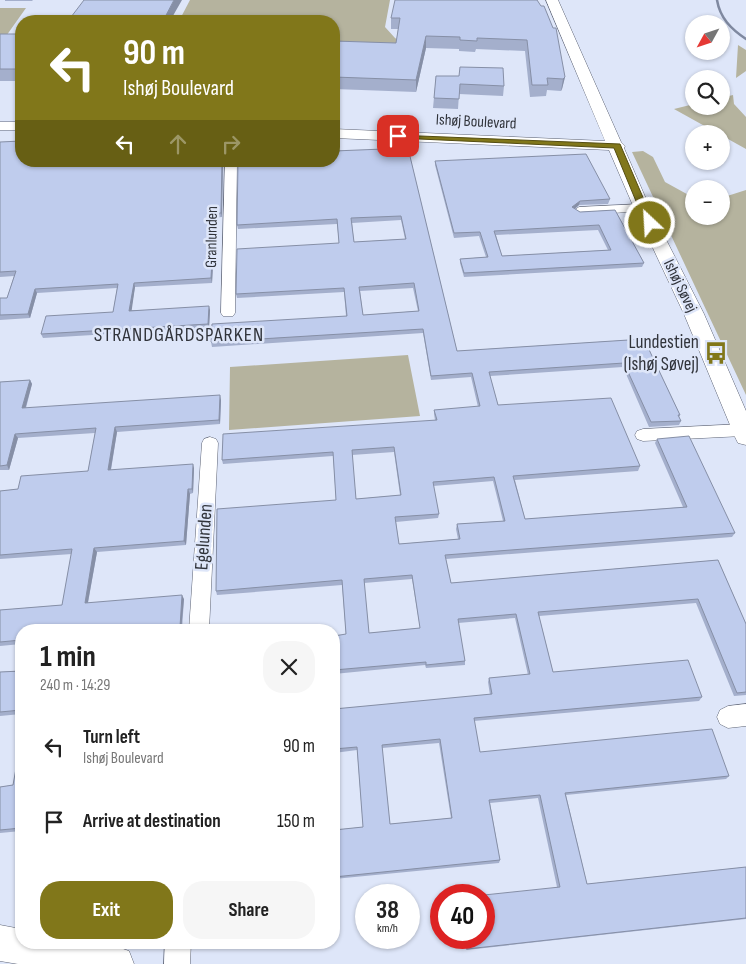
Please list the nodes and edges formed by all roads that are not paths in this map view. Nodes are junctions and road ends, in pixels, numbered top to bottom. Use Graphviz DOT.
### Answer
graph roads {
  1 [pos="552,0"];
  2 [pos="0,126"];
  3 [pos="15,126"];
  4 [pos="340,134"];
  5 [pos="617,146"];
  6 [pos="231,167"];
  7 [pos="642,208"];
  8 [pos="579,212"];
  9 [pos="228,314"];
  10 [pos="745,433"];
  11 [pos="643,435"];
  12 [pos="210,443"];
  13 [pos="199,624"];
  14 [pos="0,943"];
  15 [pos="15,946"];
  16 [pos="33,949"];
  17 [pos="178,949"];
  18 [pos="116,964"];
  19 [pos="177,964"];
  1 -- 5 [label="street, Ishøj Søvej"];
  2 -- 3 [label="street"];
  4 -- 5 [label="street, Ishøj Boulevard"];
  5 -- 7 [label="street, Ishøj Søvej"];
  6 -- 9 [label="street, Granlunden"];
  7 -- 8 [label="street"];
  7 -- 10 [label="street, Ishøj Søvej"];
  10 -- 11 [label="street"];
  12 -- 13 [label="street, Egelunden"];
  14 -- 15 [label="street"];
  16 -- 18 [label="street"];
  17 -- 19 [label="street"];
}
